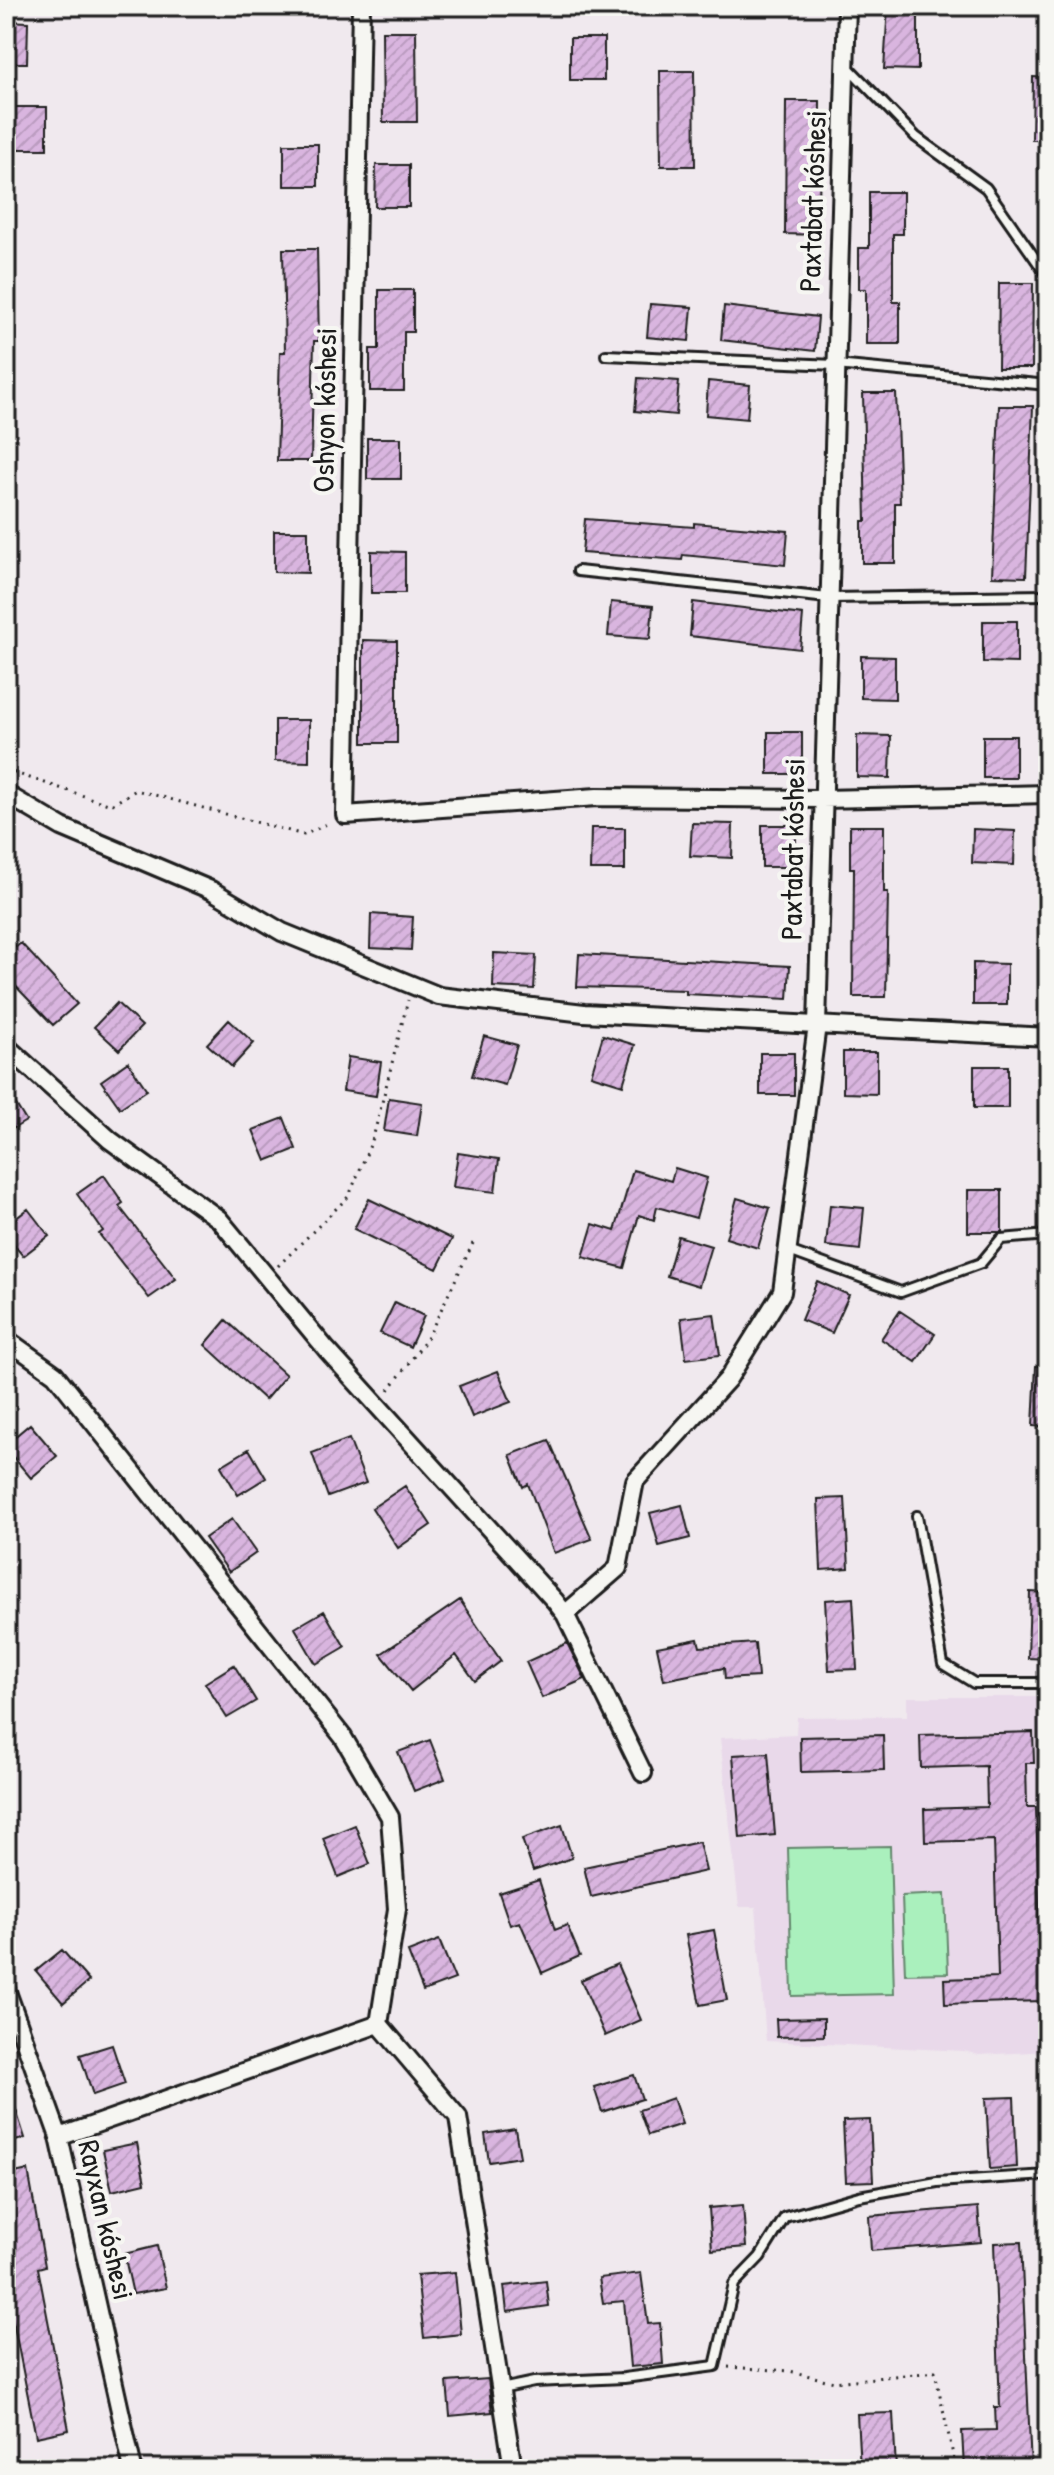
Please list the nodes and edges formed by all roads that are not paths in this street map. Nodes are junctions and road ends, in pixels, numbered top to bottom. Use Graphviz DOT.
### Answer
graph roads {
  1 [pos="361,6"];
  2 [pos="847,6"];
  3 [pos="845,65"];
  4 [pos="1048,277"];
  5 [pos="606,355"];
  6 [pos="836,365"];
  7 [pos="1048,385"];
  8 [pos="578,571"];
  9 [pos="1048,595"];
  10 [pos="828,598"];
  11 [pos="6,794"];
  12 [pos="1048,794"];
  13 [pos="822,799"];
  14 [pos="817,1025"];
  15 [pos="1048,1037"];
  16 [pos="6,1046"];
  17 [pos="1048,1235"];
  18 [pos="789,1251"];
  19 [pos="6,1339"];
  20 [pos="917,1516"];
  21 [pos="565,1614"];
  22 [pos="1048,1683"];
  23 [pos="643,1773"];
  24 [pos="6,1989"];
  25 [pos="379,2024"];
  26 [pos="59,2137"];
  27 [pos="1048,2175"];
  28 [pos="500,2389"];
  29 [pos="133,2469"];
  30 [pos="513,2469"];
  1 -- 13 [label="street, Oshyon kóshesi"];
  2 -- 3 [label="street, Paxtabat kóshesi"];
  3 -- 4 [label="lane"];
  3 -- 6 [label="street, Paxtabat kóshesi"];
  5 -- 6 [label="lane"];
  6 -- 7 [label="lane"];
  6 -- 10 [label="street, Paxtabat kóshesi"];
  8 -- 10 [label="lane"];
  9 -- 10 [label="lane"];
  10 -- 13 [label="street, Paxtabat kóshesi"];
  11 -- 14 [label="street"];
  12 -- 13 [label="street"];
  13 -- 14 [label="street, Paxtabat kóshesi"];
  14 -- 15 [label="street"];
  14 -- 18 [label="street, Paxtabat kóshesi"];
  16 -- 21 [label="street"];
  17 -- 18 [label="lane"];
  18 -- 21 [label="street, Paxtabat kóshesi"];
  19 -- 25 [label="street"];
  20 -- 22 [label="lane"];
  21 -- 23 [label="street"];
  24 -- 26 [label="street, Rayxan kóshesi"];
  25 -- 26 [label="street"];
  25 -- 28 [label="street"];
  26 -- 29 [label="street, Rayxan kóshesi"];
  27 -- 28 [label="lane"];
  28 -- 30 [label="street"];
}
